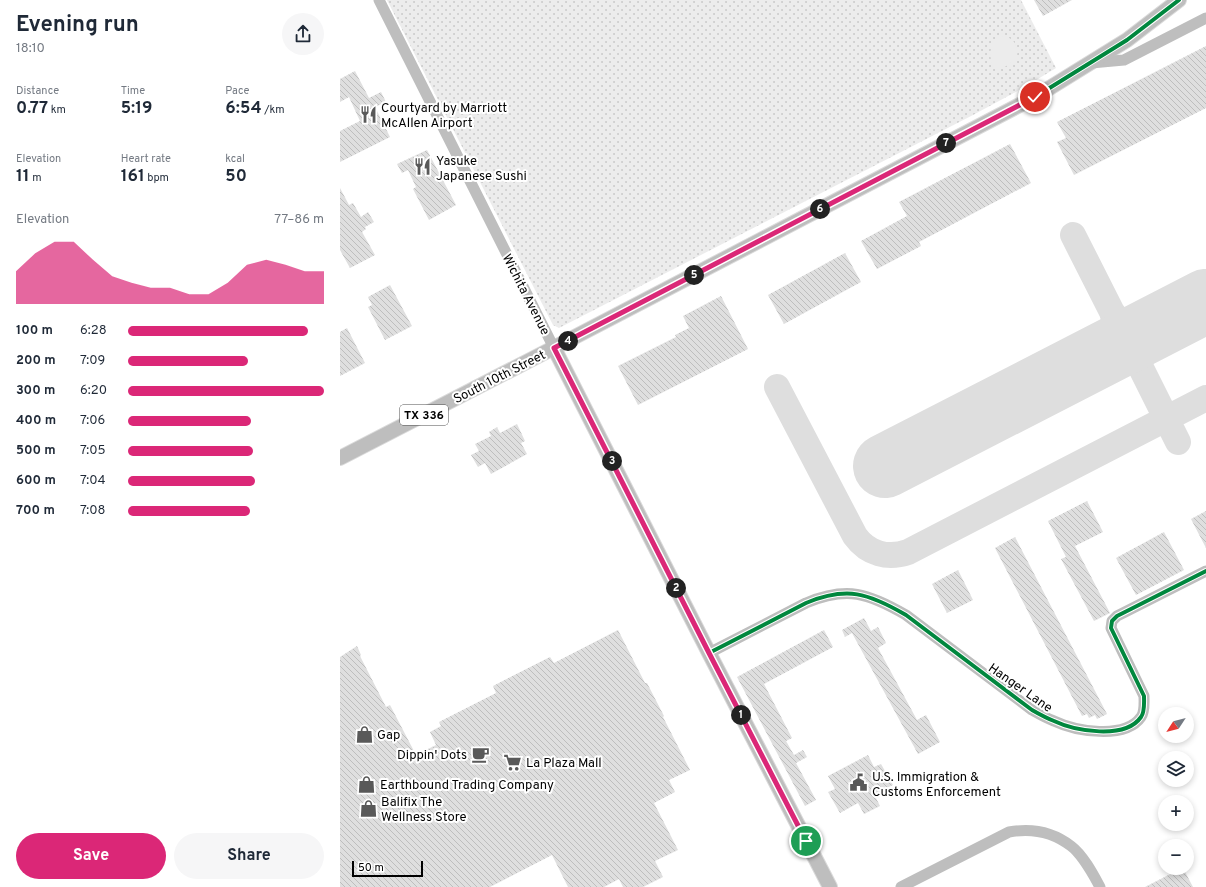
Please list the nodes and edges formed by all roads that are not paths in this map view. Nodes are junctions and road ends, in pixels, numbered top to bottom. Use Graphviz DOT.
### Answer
graph roads {
  1 [pos="379,0"];
  2 [pos="1179,0"];
  3 [pos="1206,18"];
  4 [pos="1088,64"];
  5 [pos="554,348"];
  6 [pos="340,458"];
  7 [pos="1206,571"];
  8 [pos="709,653"];
  9 [pos="830,887"];
  10 [pos="901,887"];
  11 [pos="1100,887"];
  1 -- 5 [label="street, Wichita Avenue"];
  2 -- 4 [label="main road, South 10th Street / TX 336"];
  3 -- 4 [label="street"];
  4 -- 5 [label="main road, South 10th Street / TX 336"];
  5 -- 6 [label="main road, South 10th Street / TX 336"];
  5 -- 8 [label="main road, Wichita Avenue"];
  7 -- 8 [label="street, Hanger Lane"];
  8 -- 9 [label="main road, Wichita Avenue"];
  10 -- 11 [label="street"];
}
